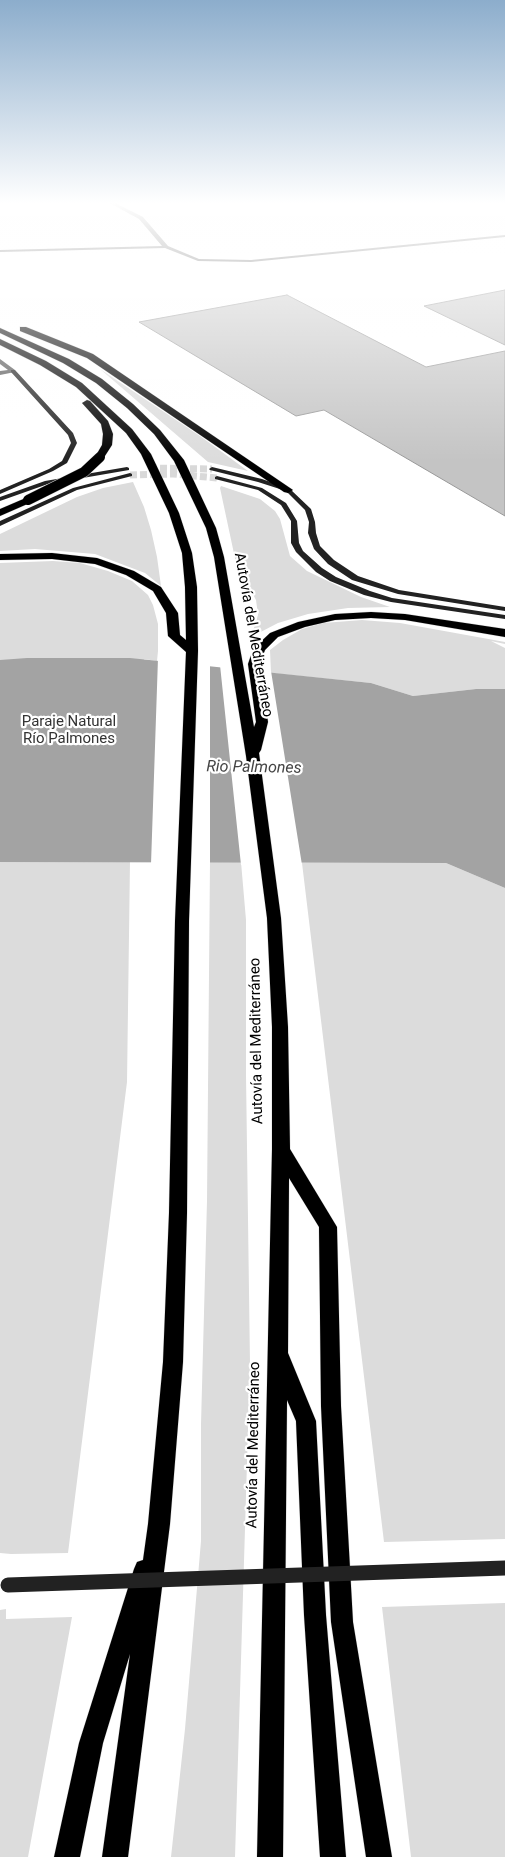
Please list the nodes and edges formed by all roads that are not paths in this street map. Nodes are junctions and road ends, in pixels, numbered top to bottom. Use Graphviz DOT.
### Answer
graph roads {
  1 [pos="0,321"];
  2 [pos="0,330"];
  3 [pos="0,342"];
  4 [pos="0,361"];
  5 [pos="13,371"];
  6 [pos="0,373"];
  7 [pos="80,385"];
  8 [pos="212,469"];
  9 [pos="217,478"];
  10 [pos="288,490"];
  11 [pos="0,492"];
  12 [pos="0,499"];
  13 [pos="0,513"];
  14 [pos="0,524"];
  15 [pos="0,557"];
  16 [pos="505,609"];
  17 [pos="505,617"];
  18 [pos="505,633"];
  19 [pos="192,651"];
  20 [pos="253,756"];
  21 [pos="281,1149"];
  22 [pos="276,1347"];
  23 [pos="159,1524"];
  24 [pos="505,1568"];
  25 [pos="3,1585"];
  26 [pos="66,1857"];
  27 [pos="115,1857"];
  28 [pos="270,1857"];
  29 [pos="333,1857"];
  30 [pos="379,1857"];
  1 -- 10 [label="highway"];
  2 -- 20 [label="highway, Autovía del Mediterráneo"];
  3 -- 7 [label="highway"];
  4 -- 5 [label="street"];
  5 -- 6 [label="street"];
  5 -- 11 [label="street"];
  7 -- 13 [label="highway, bridge"];
  7 -- 19 [label="highway"];
  8 -- 10 [label="street"];
  9 -- 17 [label="street"];
  10 -- 16 [label="street"];
  12 -- 14 [label="street"];
  15 -- 19 [label="highway"];
  18 -- 20 [label="highway"];
  19 -- 23 [label="highway"];
  20 -- 21 [label="highway, Autovía del Mediterráneo"];
  21 -- 22 [label="highway, Autovía del Mediterráneo"];
  21 -- 30 [label="highway"];
  22 -- 28 [label="highway, Autovía del Mediterráneo"];
  22 -- 29 [label="highway"];
  23 -- 26 [label="highway"];
  23 -- 27 [label="highway"];
  24 -- 25 [label="street, bridge"];
}
